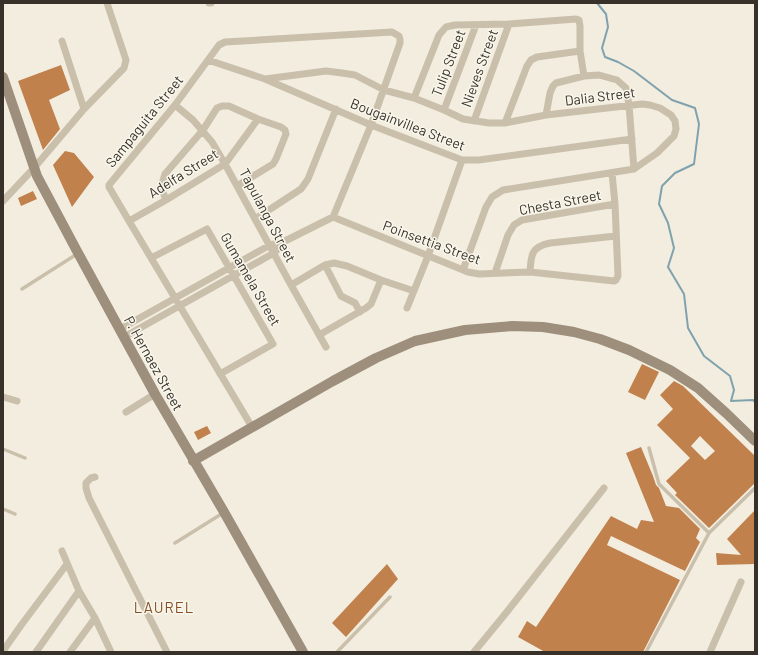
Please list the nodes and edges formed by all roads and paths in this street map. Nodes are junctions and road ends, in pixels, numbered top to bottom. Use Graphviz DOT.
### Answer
graph roads {
  1 [pos="108,3"];
  2 [pos="509,24"];
  3 [pos="476,25"];
  4 [pos="62,41"];
  5 [pos="580,51"];
  6 [pos="208,60"];
  7 [pos="584,76"];
  8 [pos="3,77"];
  9 [pos="265,79"];
  10 [pos="384,90"];
  11 [pos="414,98"];
  12 [pos="175,104"];
  13 [pos="629,105"];
  14 [pos="84,109"];
  15 [pos="336,109"];
  16 [pos="444,110"];
  17 [pos="546,115"];
  18 [pos="258,119"];
  19 [pos="474,121"];
  20 [pos="505,123"];
  21 [pos="371,125"];
  22 [pos="202,130"];
  23 [pos="632,139"];
  24 [pos="462,160"];
  25 [pos="225,164"];
  26 [pos="34,168"];
  27 [pos="634,169"];
  28 [pos="612,173"];
  29 [pos="237,186"];
  30 [pos="166,200"];
  31 [pos="3,201"];
  32 [pos="615,204"];
  33 [pos="333,217"];
  34 [pos="255,219"];
  35 [pos="129,221"];
  36 [pos="616,236"];
  37 [pos="283,242"];
  38 [pos="270,245"];
  39 [pos="78,253"];
  40 [pos="274,253"];
  41 [pos="428,256"];
  42 [pos="150,258"];
  43 [pos="325,265"];
  44 [pos="230,268"];
  45 [pos="463,270"];
  46 [pos="530,272"];
  47 [pos="495,273"];
  48 [pos="234,275"];
  49 [pos="381,280"];
  50 [pos="291,285"];
  51 [pos="22,288"];
  52 [pos="414,291"];
  53 [pos="175,298"];
  54 [pos="179,306"];
  55 [pos="407,308"];
  56 [pos="360,312"];
  57 [pos="122,333"];
  58 [pos="319,336"];
  59 [pos="326,346"];
  60 [pos="220,374"];
  61 [pos="155,394"];
  62 [pos="3,397"];
  63 [pos="17,401"];
  64 [pos="126,412"];
  65 [pos="252,427"];
  66 [pos="755,441"];
  67 [pos="649,448"];
  68 [pos="3,449"];
  69 [pos="25,458"];
  70 [pos="193,461"];
  71 [pos="95,477"];
  72 [pos="604,488"];
  73 [pos="755,488"];
  74 [pos="3,509"];
  75 [pos="224,512"];
  76 [pos="15,514"];
  77 [pos="709,533"];
  78 [pos="176,543"];
  79 [pos="62,551"];
  80 [pos="67,564"];
  81 [pos="742,582"];
  82 [pos="79,591"];
  83 [pos="390,598"];
  84 [pos="95,618"];
  85 [pos="108,645"];
  86 [pos="3,651"];
  87 [pos="36,652"];
  88 [pos="70,652"];
  89 [pos="103,652"];
  90 [pos="111,652"];
  91 [pos="167,652"];
  92 [pos="303,652"];
  93 [pos="337,652"];
  94 [pos="474,652"];
  95 [pos="646,652"];
  96 [pos="710,652"];
  1 -- 14 [label="street"];
  2 -- 3 [label="street"];
  2 -- 5 [label="street"];
  2 -- 19 [label="street, Nieves Street"];
  3 -- 11 [label="street"];
  3 -- 16 [label="street, Tulip Street"];
  4 -- 14 [label="street"];
  5 -- 7 [label="street"];
  5 -- 20 [label="street"];
  6 -- 9 [label="street, Bougainvillea Street"];
  6 -- 10 [label="street, Sampaguita Street"];
  6 -- 12 [label="street, Sampaguita Street"];
  7 -- 13 [label="street"];
  7 -- 17 [label="street"];
  8 -- 26 [label="main road, P. Hernaez Street"];
  9 -- 10 [label="street, Dalia Street"];
  9 -- 15 [label="street, Bougainvillea Street"];
  10 -- 11 [label="street, Dalia Street"];
  10 -- 21 [label="street"];
  11 -- 16 [label="street, Dalia Street"];
  12 -- 22 [label="street, Tapulanga Street"];
  12 -- 35 [label="street, Sampaguita Street"];
  13 -- 17 [label="street, Dalia Street"];
  13 -- 23 [label="street"];
  13 -- 27 [label="street, Dalia Street"];
  14 -- 26 [label="street"];
  15 -- 21 [label="street, Bougainvillea Street"];
  15 -- 34 [label="street"];
  16 -- 19 [label="street, Dalia Street"];
  17 -- 20 [label="street, Dalia Street"];
  18 -- 22 [label="street"];
  18 -- 25 [label="street, Adelfa Street"];
  18 -- 29 [label="street"];
  19 -- 20 [label="street, Dalia Street"];
  21 -- 24 [label="street, Bougainvillea Street"];
  21 -- 33 [label="street"];
  22 -- 25 [label="street, Tapulanga Street"];
  22 -- 30 [label="street"];
  23 -- 24 [label="street, Bougainvillea Street"];
  23 -- 27 [label="street"];
  24 -- 41 [label="street"];
  25 -- 29 [label="street, Tapulanga Street"];
  25 -- 30 [label="street, Adelfa Street"];
  26 -- 31 [label="street"];
  26 -- 39 [label="main road, P. Hernaez Street"];
  27 -- 28 [label="street, Dalia Street"];
  28 -- 32 [label="street"];
  28 -- 45 [label="street, Dalia Street"];
  29 -- 34 [label="street, Tapulanga Street"];
  30 -- 35 [label="street, Adelfa Street"];
  32 -- 36 [label="street"];
  32 -- 47 [label="street, Chesta Street"];
  33 -- 37 [label="street"];
  33 -- 41 [label="street, Poinsettia Street"];
  34 -- 38 [label="street, Tapulanga Street"];
  35 -- 42 [label="street, Sampaguita Street"];
  36 -- 46 [label="street"];
  36 -- 46 [label="street, Poinsettia Street"];
  37 -- 38 [label="street"];
  37 -- 40 [label="street"];
  38 -- 40 [label="street, Tapulanga Street"];
  38 -- 44 [label="street"];
  39 -- 51 [label="lane"];
  39 -- 57 [label="main road, P. Hernaez Street"];
  40 -- 48 [label="street"];
  40 -- 50 [label="street, Tapulanga Street"];
  41 -- 45 [label="street, Poinsettia Street"];
  41 -- 52 [label="street"];
  42 -- 44 [label="street, Gumamela Street"];
  42 -- 53 [label="street, Sampaguita Street"];
  43 -- 49 [label="street"];
  43 -- 50 [label="street"];
  43 -- 56 [label="street"];
  44 -- 48 [label="street, Gumamela Street"];
  44 -- 53 [label="street"];
  45 -- 47 [label="street, Poinsettia Street"];
  46 -- 47 [label="street, Poinsettia Street"];
  48 -- 54 [label="street"];
  48 -- 60 [label="street, Gumamela Street"];
  49 -- 52 [label="street"];
  49 -- 56 [label="street"];
  50 -- 58 [label="street, Tapulanga Street"];
  52 -- 55 [label="street"];
  53 -- 54 [label="street, Sampaguita Street"];
  53 -- 57 [label="street"];
  54 -- 57 [label="street"];
  54 -- 60 [label="street, Sampaguita Street"];
  56 -- 58 [label="street"];
  57 -- 61 [label="main road, P. Hernaez Street"];
  58 -- 59 [label="street, Tapulanga Street"];
  60 -- 65 [label="street, Sampaguita Street"];
  61 -- 64 [label="street"];
  61 -- 70 [label="main road, P. Hernaez Street"];
  62 -- 63 [label="street"];
  65 -- 66 [label="main road"];
  65 -- 70 [label="main road"];
  67 -- 77 [label="lane"];
  68 -- 69 [label="lane"];
  70 -- 75 [label="main road, P. Hernaez Street"];
  71 -- 91 [label="street"];
  72 -- 94 [label="street"];
  73 -- 77 [label="lane"];
  74 -- 76 [label="lane"];
  75 -- 78 [label="lane"];
  75 -- 92 [label="main road, P. Hernaez Street"];
  77 -- 95 [label="lane"];
  79 -- 80 [label="street"];
  80 -- 82 [label="street"];
  80 -- 86 [label="street"];
  81 -- 96 [label="street"];
  82 -- 84 [label="street"];
  82 -- 87 [label="street"];
  83 -- 93 [label="lane"];
  84 -- 85 [label="street"];
  84 -- 88 [label="street"];
  85 -- 89 [label="street"];
  85 -- 90 [label="street"];
}
